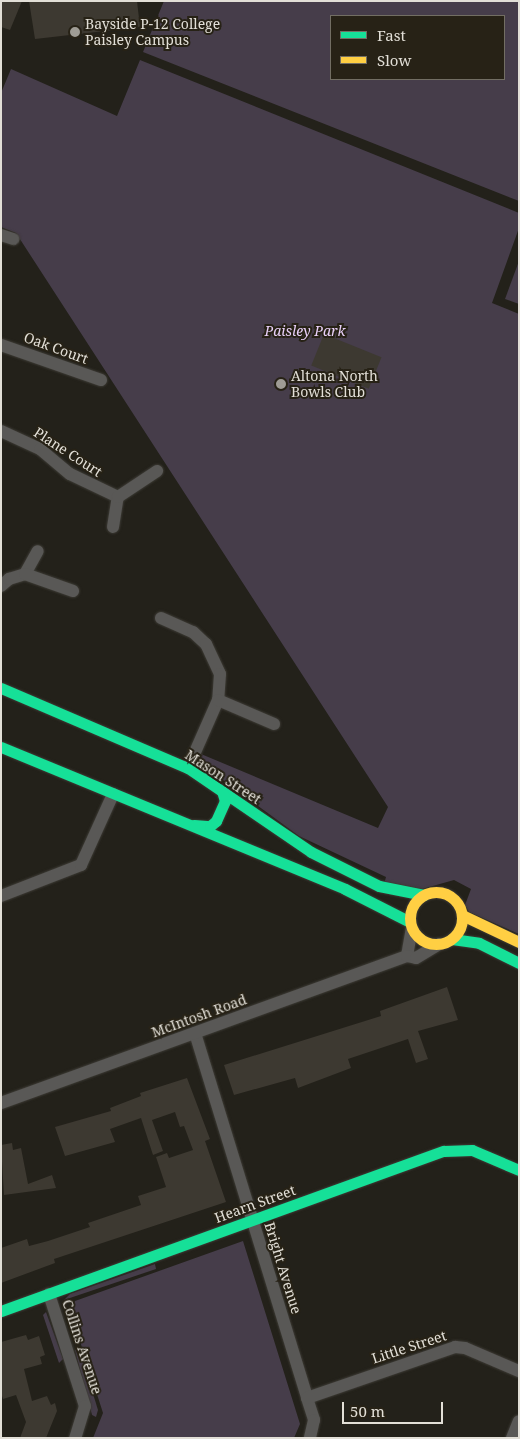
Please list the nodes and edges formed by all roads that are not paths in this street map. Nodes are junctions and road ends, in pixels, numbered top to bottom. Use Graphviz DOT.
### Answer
graph roads {
  1 [pos="1,344"];
  2 [pos="101,380"];
  3 [pos="1,431"];
  4 [pos="157,471"];
  5 [pos="118,497"];
  6 [pos="113,527"];
  7 [pos="38,551"];
  8 [pos="25,574"];
  9 [pos="1,586"];
  10 [pos="73,591"];
  11 [pos="162,618"];
  12 [pos="1,688"];
  13 [pos="218,700"];
  14 [pos="274,724"];
  15 [pos="1,747"];
  16 [pos="188,768"];
  17 [pos="222,790"];
  18 [pos="113,794"];
  19 [pos="191,824"];
  20 [pos="424,895"];
  21 [pos="1,896"];
  22 [pos="462,915"];
  23 [pos="411,925"];
  24 [pos="452,939"];
  25 [pos="519,942"];
  26 [pos="439,944"];
  27 [pos="407,956"];
  28 [pos="519,963"];
  29 [pos="195,1033"];
  30 [pos="1,1103"];
  31 [pos="519,1170"];
  32 [pos="253,1221"];
  33 [pos="49,1294"];
  34 [pos="1,1311"];
  35 [pos="519,1371"];
  36 [pos="307,1398"];
  37 [pos="519,1421"];
  38 [pos="75,1438"];
  39 [pos="310,1438"];
  40 [pos="512,1438"];
  1 -- 2 [label="street, Oak Court"];
  3 -- 5 [label="street, Plane Court"];
  4 -- 5 [label="street"];
  5 -- 6 [label="street"];
  7 -- 8 [label="street"];
  8 -- 9 [label="street"];
  8 -- 10 [label="street"];
  11 -- 13 [label="street"];
  12 -- 16 [label="street, Mason Street"];
  13 -- 14 [label="street"];
  13 -- 16 [label="street"];
  15 -- 18 [label="street"];
  16 -- 17 [label="street, Mason Street"];
  17 -- 19 [label="street"];
  17 -- 20 [label="street, Mason Street"];
  18 -- 19 [label="street"];
  18 -- 21 [label="street"];
  19 -- 23 [label="street"];
  20 -- 22 [label="street"];
  20 -- 23 [label="street"];
  22 -- 24 [label="street"];
  22 -- 25 [label="street"];
  23 -- 26 [label="street"];
  23 -- 27 [label="street"];
  24 -- 26 [label="street"];
  24 -- 28 [label="street"];
  26 -- 27 [label="street, McIntosh Road"];
  27 -- 29 [label="street, McIntosh Road"];
  29 -- 30 [label="street, McIntosh Road"];
  29 -- 32 [label="street, Bright Avenue"];
  31 -- 32 [label="street, Hearn Street"];
  32 -- 33 [label="street, Hearn Street"];
  32 -- 36 [label="street, Bright Avenue"];
  33 -- 34 [label="street, Hearn Street"];
  33 -- 38 [label="street, Collins Avenue"];
  35 -- 36 [label="street, Little Street"];
  36 -- 39 [label="street, Bright Avenue"];
  37 -- 40 [label="street"];
}
